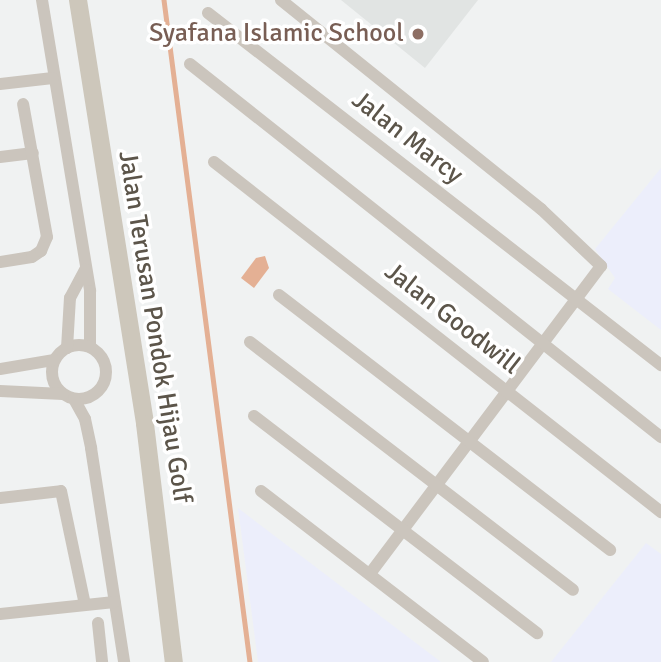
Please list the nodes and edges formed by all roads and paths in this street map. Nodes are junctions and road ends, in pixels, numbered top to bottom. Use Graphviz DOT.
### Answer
graph roads {
  1 [pos="42,0"];
  2 [pos="78,0"];
  3 [pos="281,0"];
  4 [pos="208,13"];
  5 [pos="190,64"];
  6 [pos="53,78"];
  7 [pos="0,84"];
  8 [pos="23,104"];
  9 [pos="33,153"];
  10 [pos="0,157"];
  11 [pos="214,162"];
  12 [pos="0,262"];
  13 [pos="85,271"];
  14 [pos="279,295"];
  15 [pos="578,300"];
  16 [pos="250,342"];
  17 [pos="545,343"];
  18 [pos="90,347"];
  19 [pos="67,348"];
  20 [pos="54,360"];
  21 [pos="661,365"];
  22 [pos="0,369"];
  23 [pos="0,391"];
  24 [pos="508,392"];
  25 [pos="68,397"];
  26 [pos="91,397"];
  27 [pos="254,416"];
  28 [pos="85,419"];
  29 [pos="661,437"];
  30 [pos="469,442"];
  31 [pos="437,486"];
  32 [pos="261,491"];
  33 [pos="0,498"];
  34 [pos="661,512"];
  35 [pos="403,530"];
  36 [pos="610,550"];
  37 [pos="370,574"];
  38 [pos="573,590"];
  39 [pos="114,602"];
  40 [pos="85,605"];
  41 [pos="0,614"];
  42 [pos="97,623"];
  43 [pos="537,632"];
  44 [pos="102,662"];
  45 [pos="124,662"];
  46 [pos="174,662"];
  47 [pos="483,662"];
  1 -- 6 [label="street"];
  2 -- 46 [label="main road, Jalan Terusan Pondok Hijau Golf"];
  3 -- 15 [label="street"];
  4 -- 15 [label="street, Jalan Marcy"];
  5 -- 17 [label="street"];
  6 -- 7 [label="street"];
  6 -- 13 [label="street"];
  8 -- 9 [label="street"];
  9 -- 10 [label="street"];
  9 -- 12 [label="street"];
  11 -- 24 [label="street, Jalan Goodwill"];
  13 -- 18 [label="street"];
  13 -- 19 [label="street"];
  14 -- 30 [label="street"];
  15 -- 17 [label="street"];
  15 -- 21 [label="street, Jalan Marcy"];
  16 -- 31 [label="street"];
  17 -- 24 [label="street"];
  17 -- 29 [label="street"];
  18 -- 19 [label="street"];
  18 -- 26 [label="street"];
  19 -- 20 [label="street"];
  20 -- 22 [label="street"];
  20 -- 25 [label="street"];
  23 -- 25 [label="street"];
  24 -- 30 [label="street"];
  24 -- 34 [label="street, Jalan Goodwill"];
  25 -- 26 [label="street"];
  25 -- 28 [label="street"];
  26 -- 28 [label="street"];
  27 -- 35 [label="street"];
  28 -- 39 [label="street"];
  30 -- 31 [label="street"];
  30 -- 36 [label="street"];
  31 -- 35 [label="street"];
  31 -- 38 [label="street"];
  32 -- 37 [label="street"];
  33 -- 40 [label="street"];
  35 -- 37 [label="street"];
  35 -- 43 [label="street"];
  37 -- 47 [label="street"];
  39 -- 40 [label="street"];
  39 -- 45 [label="street"];
  40 -- 41 [label="street"];
  42 -- 44 [label="street"];
}
